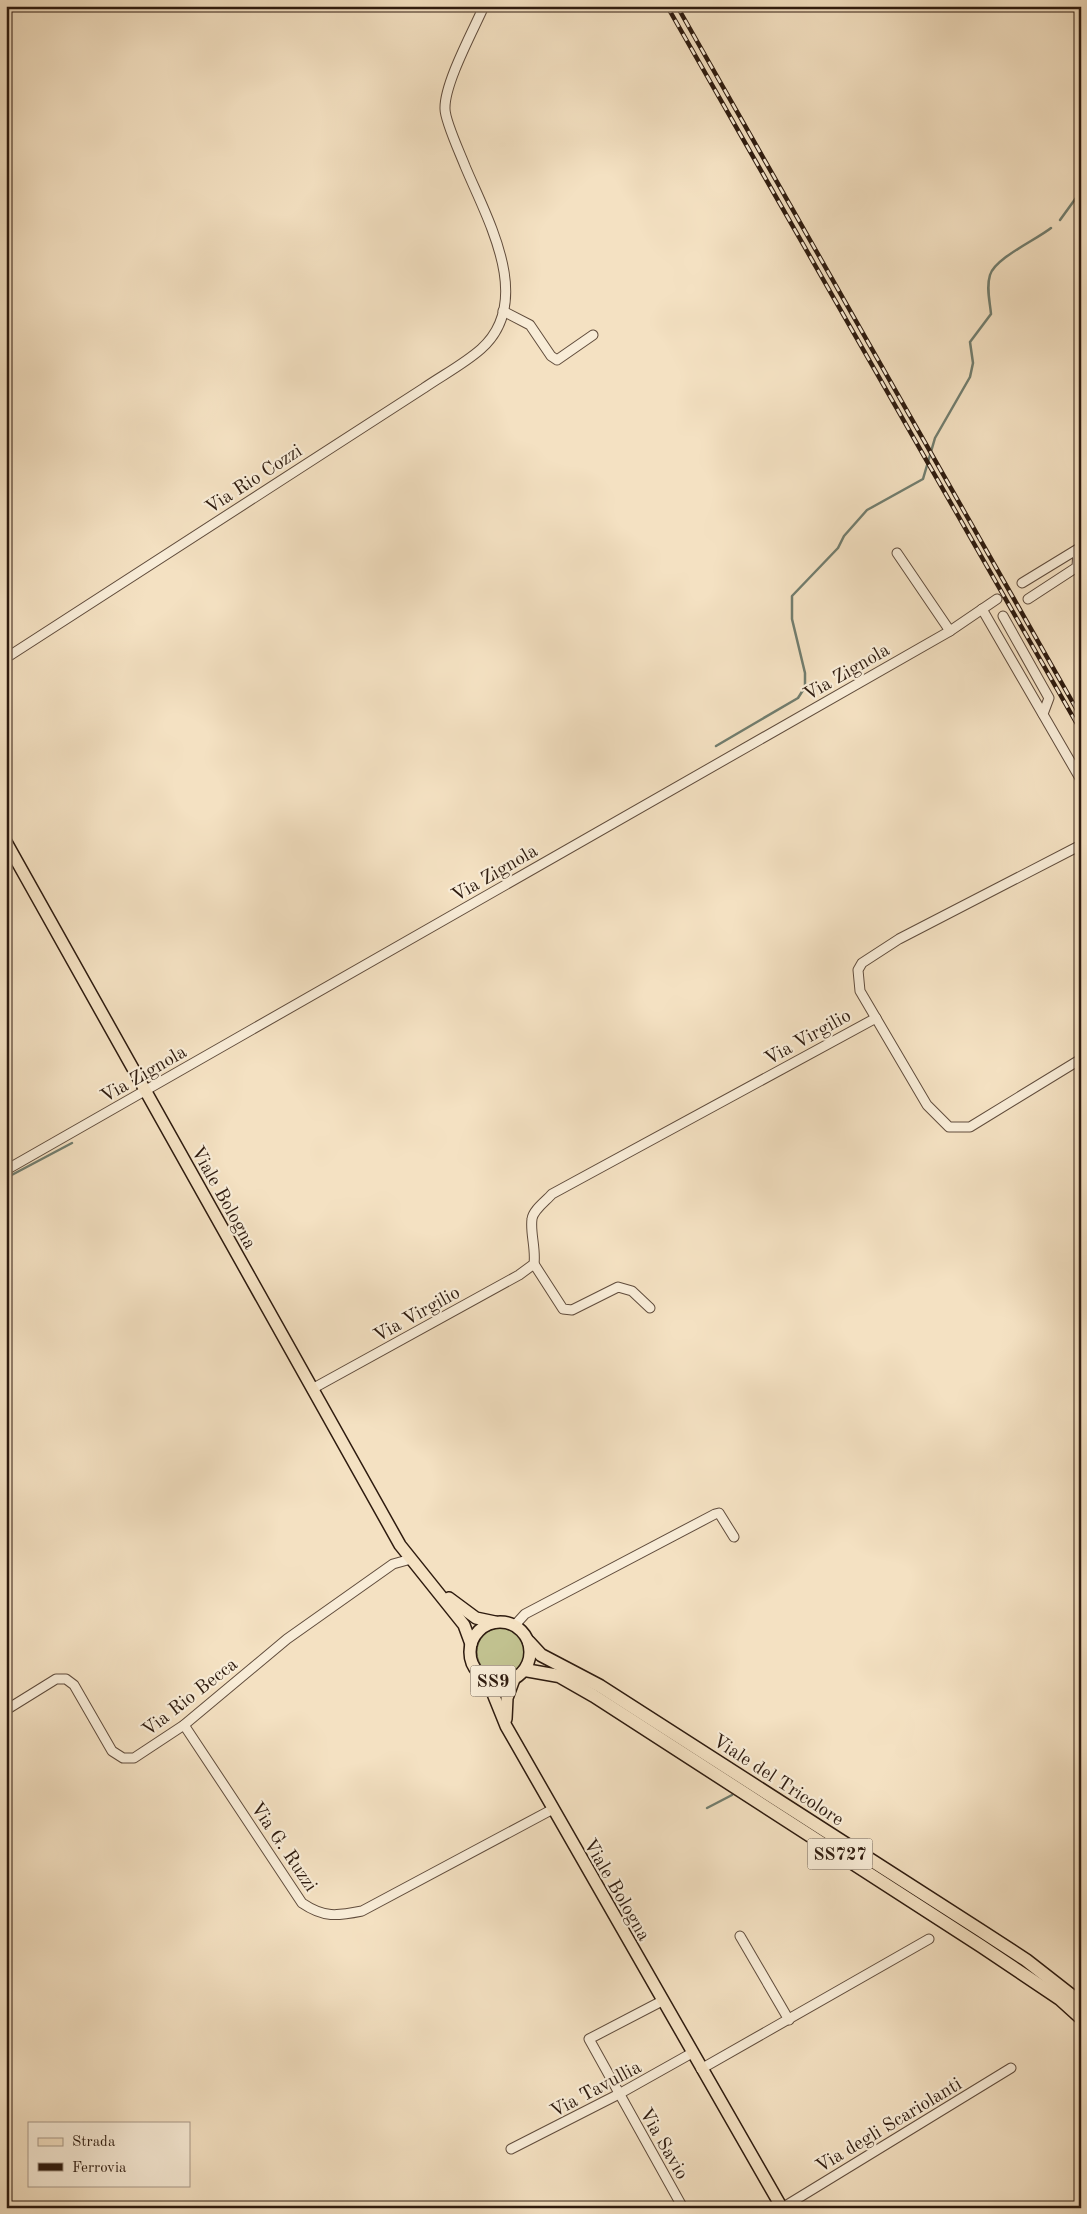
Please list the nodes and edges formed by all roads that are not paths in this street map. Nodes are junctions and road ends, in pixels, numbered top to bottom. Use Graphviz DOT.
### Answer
graph roads {
  1 [pos="484,6"];
  2 [pos="503,311"];
  3 [pos="593,335"];
  4 [pos="1080,548"];
  5 [pos="898,553"];
  6 [pos="1022,583"];
  7 [pos="1028,599"];
  8 [pos="997,600"];
  9 [pos="982,609"];
  10 [pos="1003,616"];
  11 [pos="950,631"];
  12 [pos="6,658"];
  13 [pos="1043,714"];
  14 [pos="1081,780"];
  15 [pos="6,842"];
  16 [pos="1081,845"];
  17 [pos="876,1018"];
  18 [pos="1081,1059"];
  19 [pos="145,1090"];
  20 [pos="6,1170"];
  21 [pos="534,1264"];
  22 [pos="650,1308"];
  23 [pos="312,1389"];
  24 [pos="734,1537"];
  25 [pos="414,1563"];
  26 [pos="495,1622"];
  27 [pos="515,1625"];
  28 [pos="529,1642"];
  29 [pos="471,1644"];
  30 [pos="525,1670"];
  31 [pos="487,1679"];
  32 [pos="514,1679"];
  33 [pos="6,1710"];
  34 [pos="184,1725"];
  35 [pos="506,1726"];
  36 [pos="553,1809"];
  37 [pos="740,1936"];
  38 [pos="929,1939"];
  39 [pos="662,2000"];
  40 [pos="1081,2003"];
  41 [pos="1081,2018"];
  42 [pos="789,2020"];
  43 [pos="692,2053"];
  44 [pos="1011,2068"];
  45 [pos="701,2069"];
  46 [pos="619,2094"];
  47 [pos="511,2149"];
  48 [pos="679,2206"];
  49 [pos="782,2208"];
  1 -- 2 [label="street, Via Rio Cozzi"];
  2 -- 3 [label="street"];
  2 -- 12 [label="street, Via Rio Cozzi"];
  4 -- 6 [label="street"];
  4 -- 7 [label="street"];
  5 -- 11 [label="street"];
  8 -- 9 [label="street, Via Zignola"];
  9 -- 11 [label="street, Via Zignola"];
  9 -- 13 [label="street"];
  10 -- 13 [label="street"];
  11 -- 19 [label="street, Via Zignola"];
  13 -- 14 [label="street"];
  15 -- 19 [label="main road, Viale Bologna"];
  16 -- 17 [label="street, Via Virgilio"];
  17 -- 18 [label="street"];
  17 -- 21 [label="street, Via Virgilio"];
  19 -- 20 [label="street, Via Zignola"];
  19 -- 23 [label="main road, Viale Bologna"];
  21 -- 22 [label="street"];
  21 -- 23 [label="street, Via Virgilio"];
  23 -- 25 [label="main road, Viale Bologna"];
  24 -- 27 [label="street"];
  25 -- 26 [label="main road"];
  25 -- 29 [label="main road"];
  25 -- 34 [label="street, Via Rio Becca"];
  26 -- 27 [label="main road"];
  26 -- 29 [label="main road, SS9"];
  27 -- 28 [label="main road, SS9"];
  28 -- 30 [label="main road, SS9"];
  28 -- 40 [label="highway, Viale del Tricolore / SS727"];
  29 -- 31 [label="main road, SS9"];
  30 -- 32 [label="main road, SS9"];
  30 -- 41 [label="highway, Viale del Tricolore / SS727"];
  31 -- 32 [label="main road, SS9"];
  31 -- 35 [label="main road, Viale Bologna"];
  32 -- 35 [label="main road"];
  33 -- 34 [label="street, Via Rio Becca"];
  34 -- 36 [label="street, Via G. Ruzzi"];
  35 -- 36 [label="main road, Viale Bologna"];
  36 -- 39 [label="main road, Viale Bologna"];
  37 -- 42 [label="street"];
  38 -- 42 [label="street"];
  39 -- 43 [label="main road, Viale Bologna"];
  39 -- 46 [label="street, Via Savio"];
  42 -- 45 [label="street"];
  43 -- 45 [label="main road, Viale Bologna"];
  43 -- 46 [label="street, Via Tavullia"];
  44 -- 49 [label="street, Via degli Scariolanti"];
  45 -- 49 [label="main road, Viale Bologna"];
  46 -- 47 [label="street, Via Tavullia"];
  46 -- 48 [label="street, Via Savio"];
}
